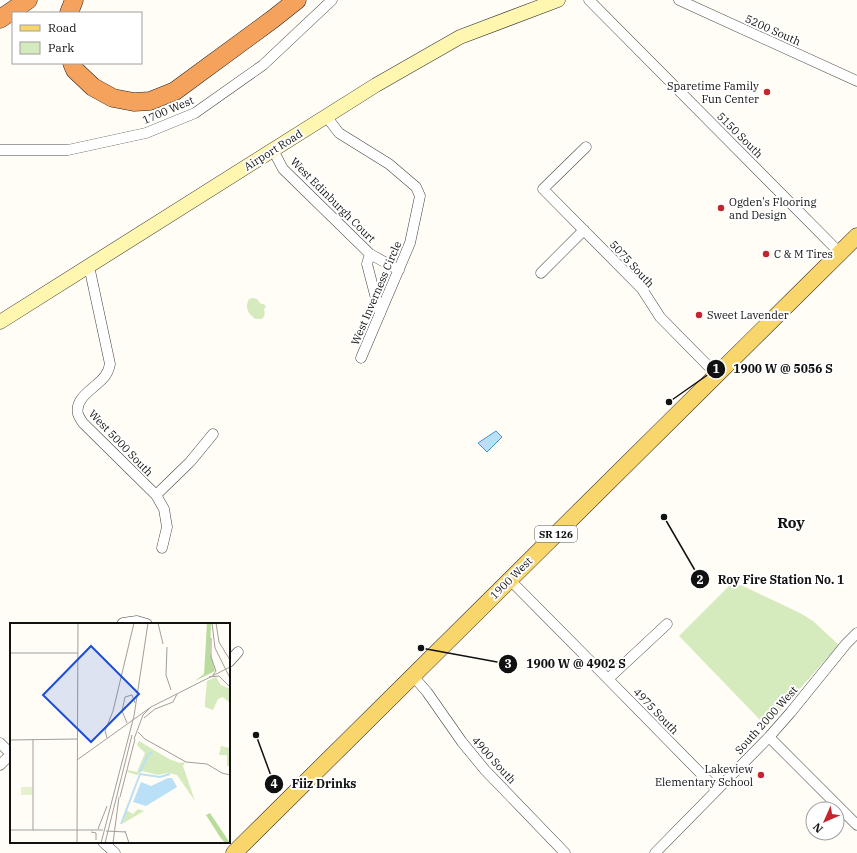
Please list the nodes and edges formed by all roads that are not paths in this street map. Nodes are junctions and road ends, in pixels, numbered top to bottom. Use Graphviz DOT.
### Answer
graph roads {
  1 [pos="28,0"];
  2 [pos="74,0"];
  3 [pos="297,0"];
  4 [pos="332,0"];
  5 [pos="558,0"];
  6 [pos="589,0"];
  7 [pos="679,0"];
  8 [pos="69,12"];
  9 [pos="0,20"];
  10 [pos="72,64"];
  11 [pos="857,81"];
  12 [pos="326,116"];
  13 [pos="586,147"];
  14 [pos="0,150"];
  15 [pos="273,150"];
  16 [pos="584,230"];
  17 [pos="857,236"];
  18 [pos="370,254"];
  19 [pos="840,254"];
  20 [pos="89,266"];
  21 [pos="399,270"];
  22 [pos="541,273"];
  23 [pos="380,314"];
  24 [pos="0,322"];
  25 [pos="361,358"];
  26 [pos="717,375"];
  27 [pos="213,434"];
  28 [pos="156,495"];
  29 [pos="162,548"];
  30 [pos="510,580"];
  31 [pos="123,623"];
  32 [pos="144,623"];
  33 [pos="667,624"];
  34 [pos="857,633"];
  35 [pos="238,652"];
  36 [pos="230,661"];
  37 [pos="413,676"];
  38 [pos="608,679"];
  39 [pos="769,737"];
  40 [pos="0,743"];
  41 [pos="10,753"];
  42 [pos="10,755"];
  43 [pos="0,765"];
  44 [pos="717,790"];
  45 [pos="857,825"];
  46 [pos="105,843"];
  47 [pos="115,853"];
  48 [pos="234,853"];
  49 [pos="565,853"];
  50 [pos="655,853"];
  1 -- 9 [label="highway"];
  2 -- 8 [label="highway"];
  3 -- 10 [label="highway"];
  4 -- 14 [label="street, 1700 West"];
  5 -- 12 [label="street, Airport Road"];
  6 -- 19 [label="street, 5150 South"];
  7 -- 11 [label="street, 5200 South"];
  12 -- 15 [label="street, Airport Road"];
  12 -- 21 [label="street, West Inverness Circle"];
  13 -- 16 [label="street, 5075 South"];
  15 -- 18 [label="street, West Edinburgh Court"];
  15 -- 20 [label="street, Airport Road"];
  16 -- 22 [label="street"];
  16 -- 26 [label="street, 5075 South"];
  17 -- 19 [label="main road, 1900 West / SR 126"];
  18 -- 21 [label="street"];
  18 -- 23 [label="street, West Edinburgh Court"];
  19 -- 26 [label="main road, 1900 West / SR 126"];
  20 -- 24 [label="street, Airport Road"];
  20 -- 28 [label="street, West 5000 South"];
  21 -- 23 [label="street, West Inverness Circle"];
  23 -- 25 [label="street, West Inverness Circle"];
  26 -- 30 [label="main road, 1900 West / SR 126"];
  27 -- 28 [label="street"];
  28 -- 29 [label="street, West 5000 South"];
  30 -- 37 [label="main road, 1900 West / SR 126"];
  30 -- 38 [label="street, 4975 South"];
  31 -- 32 [label="street"];
  33 -- 38 [label="street"];
  34 -- 39 [label="street, South 2000 West"];
  35 -- 36 [label="street"];
  37 -- 48 [label="main road, 1900 West / SR 126"];
  37 -- 49 [label="street, 4900 South"];
  38 -- 44 [label="street, 4975 South"];
  39 -- 44 [label="street, South 2000 West"];
  39 -- 45 [label="street"];
  40 -- 41 [label="street"];
  42 -- 43 [label="street"];
  44 -- 50 [label="street, South 2000 West"];
  46 -- 47 [label="street"];
}
